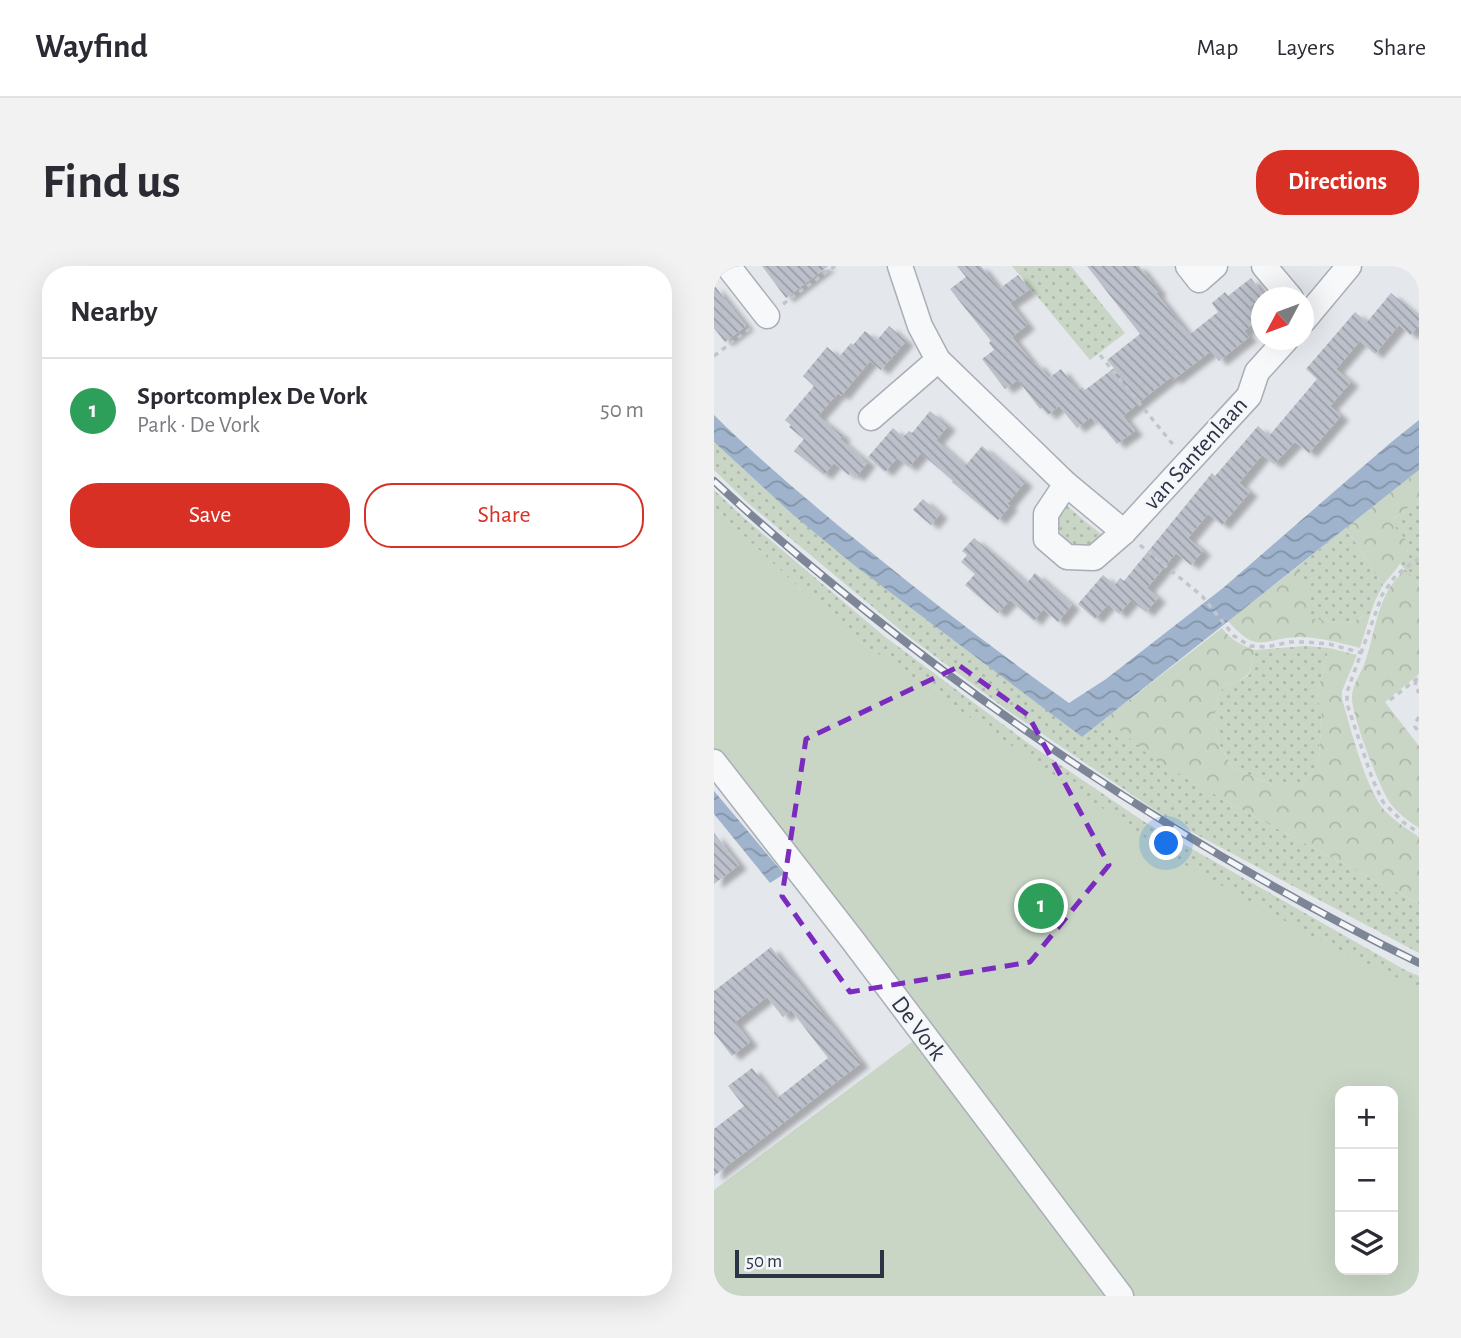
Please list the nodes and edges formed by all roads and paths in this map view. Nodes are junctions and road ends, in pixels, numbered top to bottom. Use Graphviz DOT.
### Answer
graph roads {
  1 [pos="729,266"];
  2 [pos="900,266"];
  3 [pos="1188,266"];
  4 [pos="1215,266"];
  5 [pos="1264,266"];
  6 [pos="1349,266"];
  7 [pos="1281,287"];
  8 [pos="1314,299"];
  9 [pos="767,316"];
  10 [pos="1277,350"];
  11 [pos="1100,355"];
  12 [pos="938,360"];
  13 [pos="871,418"];
  14 [pos="1187,463"];
  15 [pos="1069,486"];
  16 [pos="1124,532"];
  17 [pos="1419,558"];
  18 [pos="1363,653"];
  19 [pos="1418,678"];
  20 [pos="1419,694"];
  21 [pos="1390,700"];
  22 [pos="1419,717"];
  23 [pos="1419,732"];
  24 [pos="714,762"];
  25 [pos="1419,833"];
  26 [pos="1121,1296"];
  1 -- 9 [label="street"];
  2 -- 12 [label="street, van Santenlaan"];
  3 -- 4 [label="street"];
  5 -- 7 [label="street"];
  6 -- 8 [label="street"];
  10 -- 14 [label="street, van Santenlaan"];
  11 -- 14 [label="path"];
  12 -- 13 [label="street"];
  12 -- 15 [label="street, van Santenlaan"];
  14 -- 16 [label="street, van Santenlaan"];
  15 -- 16 [label="street, van Santenlaan"];
  15 -- 16 [label="street, van Santenlaan"];
  16 -- 18 [label="path"];
  17 -- 18 [label="path"];
  18 -- 25 [label="path"];
  19 -- 20 [label="path"];
  19 -- 21 [label="path"];
  22 -- 23 [label="path"];
  24 -- 26 [label="street, De Vork"];
}
